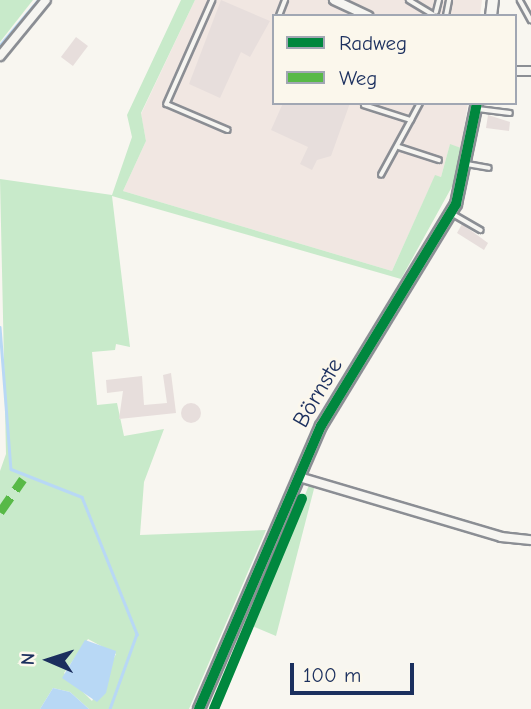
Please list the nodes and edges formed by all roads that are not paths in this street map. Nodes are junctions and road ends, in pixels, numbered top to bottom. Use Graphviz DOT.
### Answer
graph roads {
  1 [pos="46,0"];
  2 [pos="214,0"];
  3 [pos="334,0"];
  4 [pos="410,0"];
  5 [pos="439,0"];
  6 [pos="520,0"];
  7 [pos="364,14"];
  8 [pos="436,14"];
  9 [pos="531,20"];
  10 [pos="0,56"];
  11 [pos="364,105"];
  12 [pos="419,105"];
  13 [pos="476,106"];
  14 [pos="510,113"];
  15 [pos="411,120"];
  16 [pos="228,130"];
  17 [pos="399,147"];
  18 [pos="439,160"];
  19 [pos="467,164"];
  20 [pos="489,168"];
  21 [pos="381,175"];
  22 [pos="452,213"];
  23 [pos="481,230"];
  24 [pos="299,477"];
  25 [pos="531,540"];
  26 [pos="199,709"];
  1 -- 10 [label="street"];
  2 -- 16 [label="lane"];
  3 -- 7 [label="street"];
  4 -- 8 [label="lane"];
  5 -- 8 [label="lane"];
  6 -- 9 [label="lane"];
  11 -- 15 [label="lane"];
  12 -- 15 [label="lane"];
  13 -- 14 [label="lane"];
  13 -- 19 [label="street, Börnste"];
  15 -- 17 [label="lane"];
  17 -- 18 [label="lane"];
  17 -- 21 [label="lane"];
  19 -- 20 [label="lane"];
  19 -- 22 [label="street, Börnste"];
  22 -- 23 [label="lane"];
  22 -- 24 [label="street, Börnste"];
  24 -- 25 [label="street"];
  24 -- 26 [label="street, Börnste"];
}
